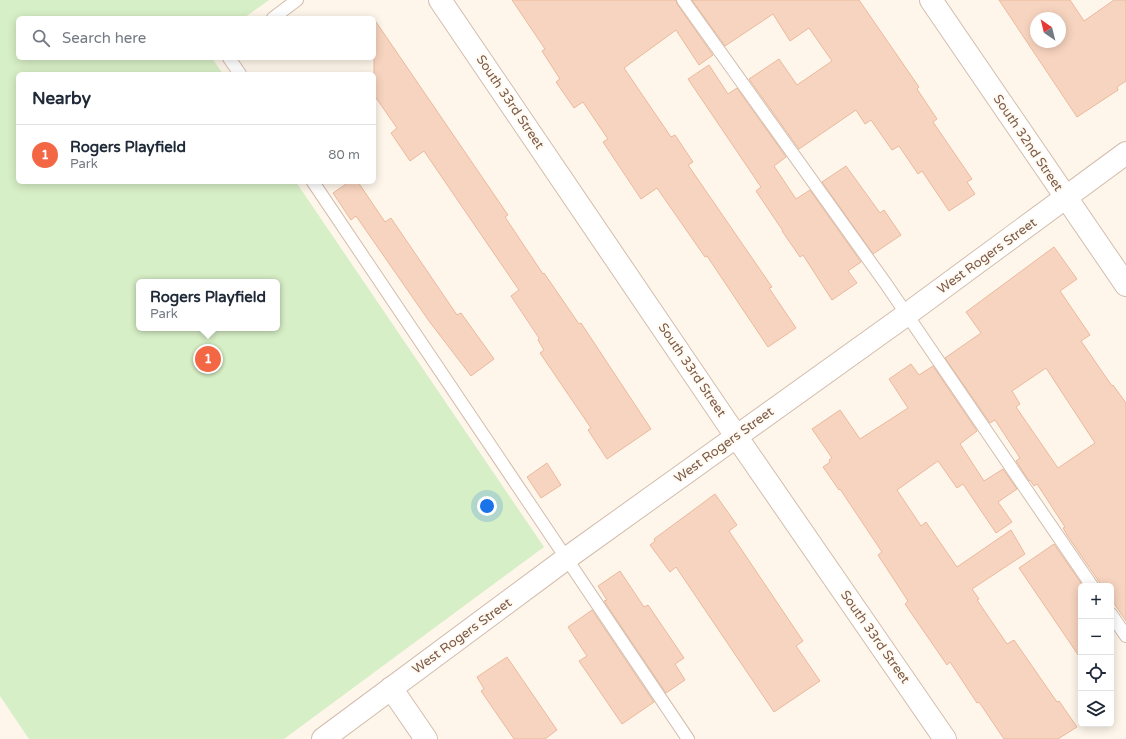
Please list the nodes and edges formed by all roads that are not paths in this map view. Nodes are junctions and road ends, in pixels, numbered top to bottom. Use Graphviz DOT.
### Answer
graph roads {
  1 [pos="296,0"];
  2 [pos="440,0"];
  3 [pos="683,0"];
  4 [pos="931,0"];
  5 [pos="276,16"];
  6 [pos="230,60"];
  7 [pos="239,72"];
  8 [pos="1126,153"];
  9 [pos="314,184"];
  10 [pos="1065,197"];
  11 [pos="1126,285"];
  12 [pos="906,315"];
  13 [pos="736,436"];
  14 [pos="567,558"];
  15 [pos="1090,583"];
  16 [pos="1114,618"];
  17 [pos="1126,636"];
  18 [pos="391,688"];
  19 [pos="323,739"];
  20 [pos="426,739"];
  21 [pos="688,739"];
  22 [pos="945,739"];
  1 -- 5 [label="lane"];
  2 -- 13 [label="street, South 33rd Street"];
  3 -- 12 [label="lane"];
  4 -- 10 [label="street, South 32nd Street"];
  6 -- 7 [label="lane"];
  8 -- 10 [label="street, West Rogers Street"];
  9 -- 14 [label="lane"];
  10 -- 11 [label="street, South 32nd Street"];
  10 -- 12 [label="street, West Rogers Street"];
  12 -- 13 [label="street, West Rogers Street"];
  12 -- 15 [label="lane"];
  13 -- 14 [label="street, West Rogers Street"];
  13 -- 22 [label="street, South 33rd Street"];
  14 -- 18 [label="street, West Rogers Street"];
  14 -- 21 [label="lane"];
  16 -- 17 [label="lane"];
  18 -- 19 [label="street, West Rogers Street"];
  18 -- 20 [label="street"];
}
